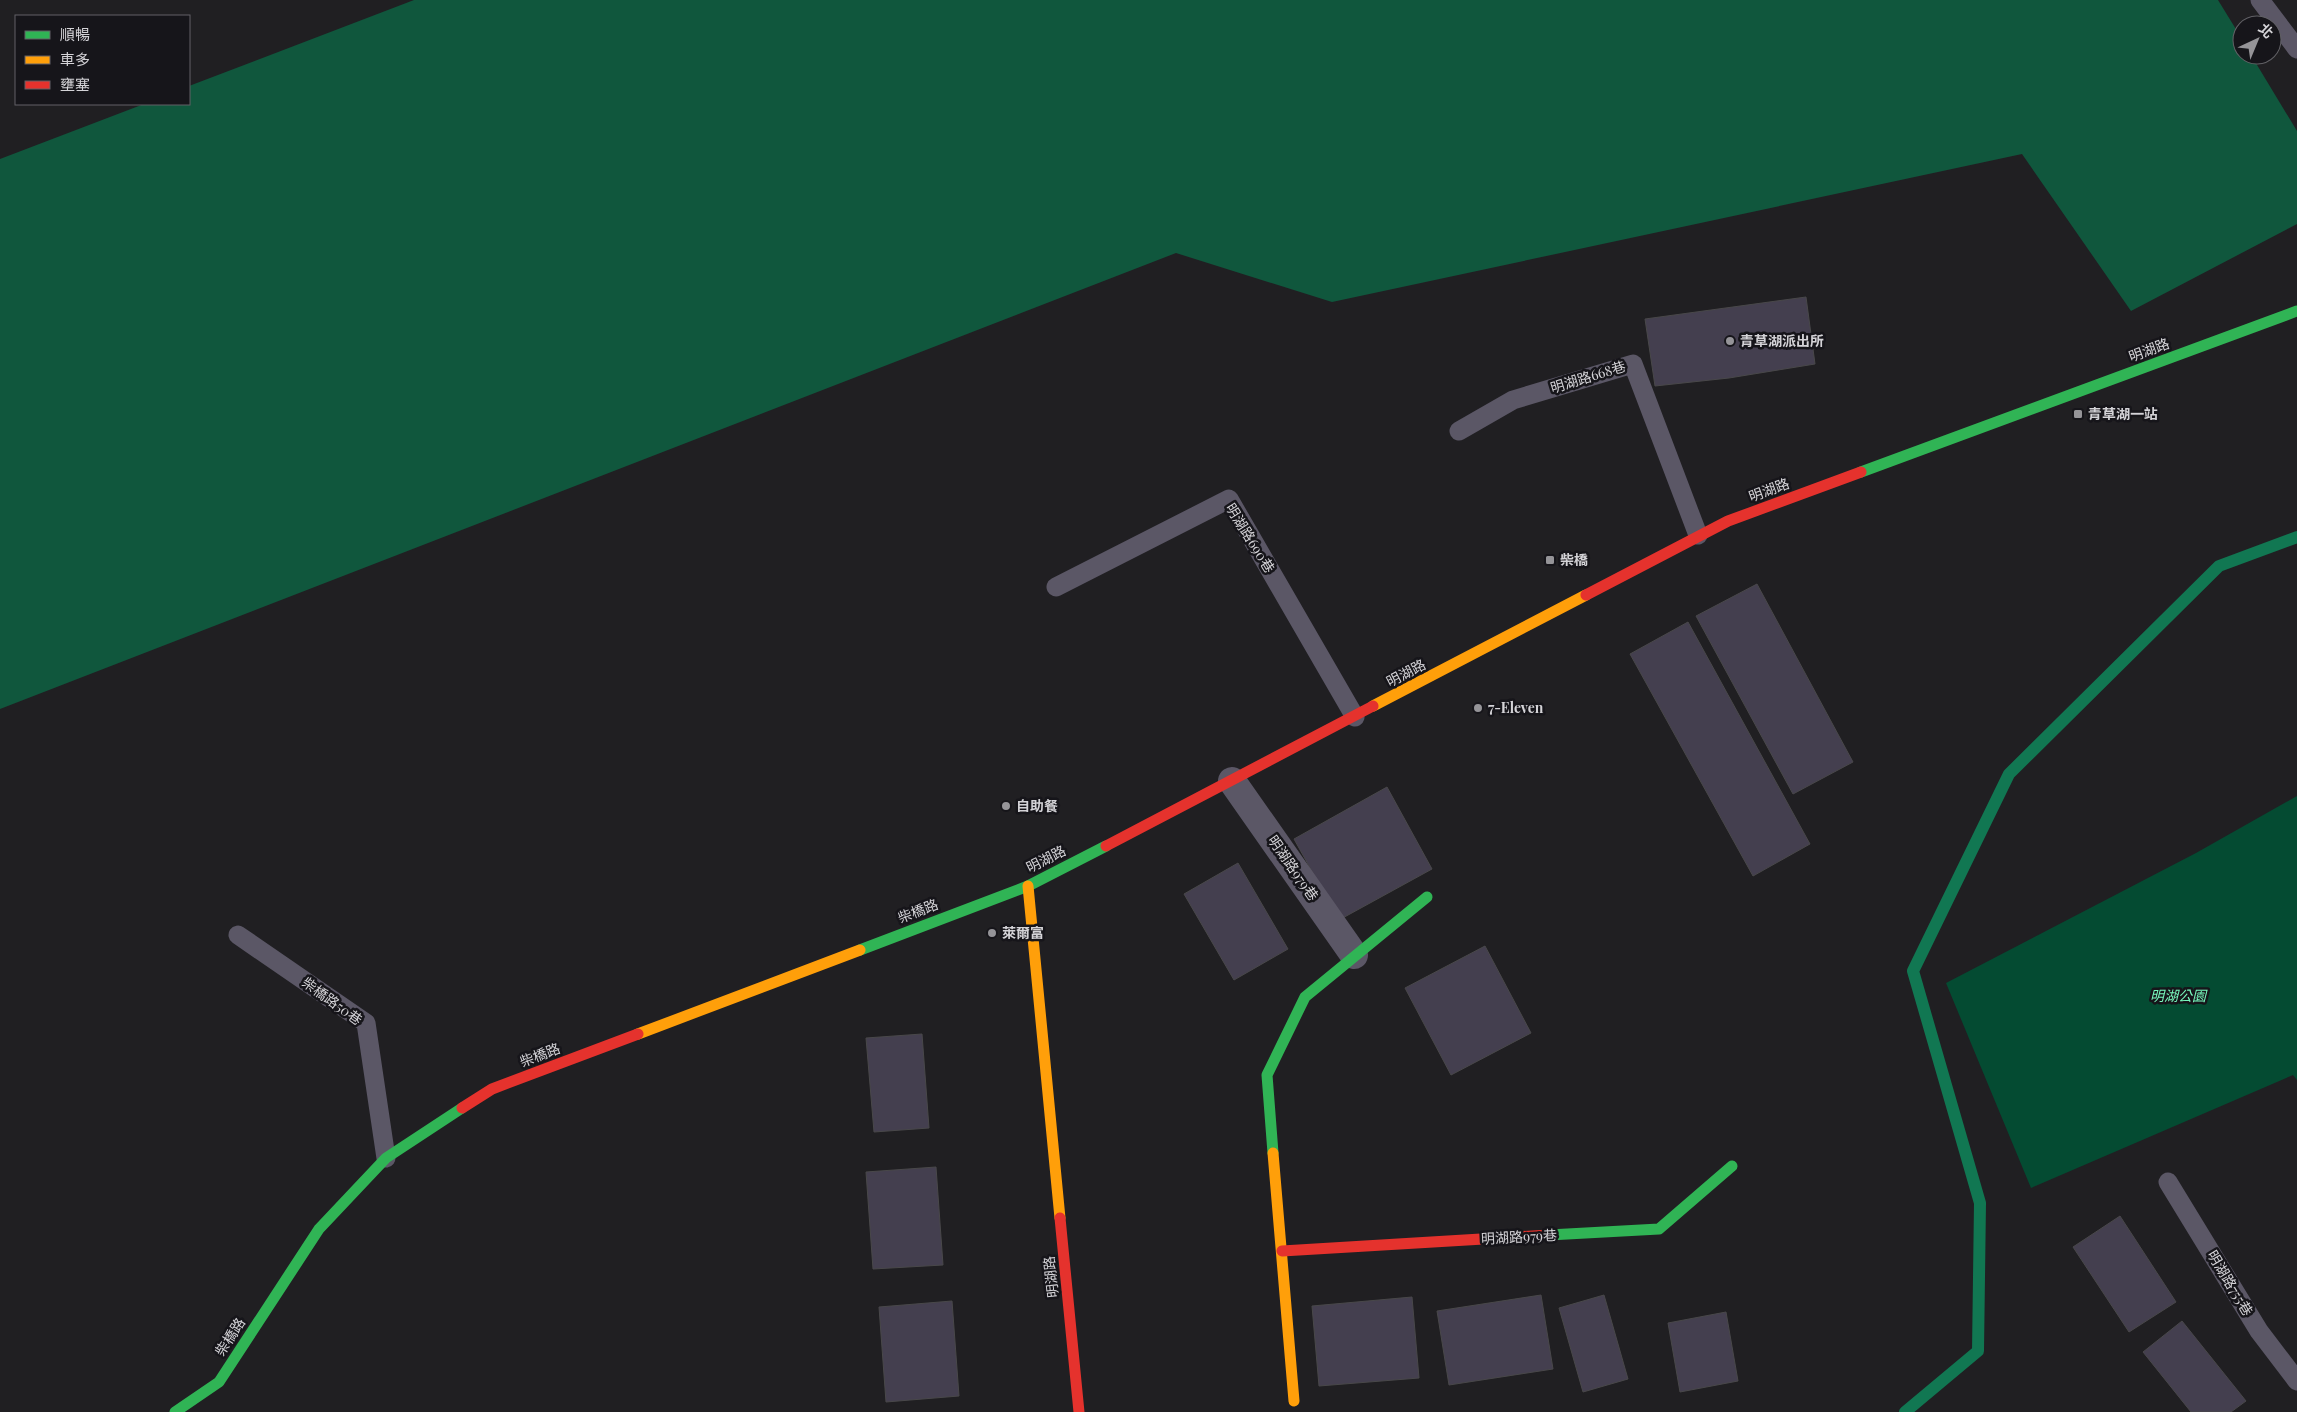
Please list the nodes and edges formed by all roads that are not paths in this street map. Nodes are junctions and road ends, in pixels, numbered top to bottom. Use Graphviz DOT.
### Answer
graph roads {
  1 [pos="2260,0"];
  2 [pos="2297,49"];
  3 [pos="2297,312"];
  4 [pos="1460,431"];
  5 [pos="1698,535"];
  6 [pos="1056,587"];
  7 [pos="1355,716"];
  8 [pos="1232,781"];
  9 [pos="1028,886"];
  10 [pos="1427,897"];
  11 [pos="238,935"];
  12 [pos="1354,955"];
  13 [pos="386,1158"];
  14 [pos="1732,1166"];
  15 [pos="2168,1182"];
  16 [pos="1282,1251"];
  17 [pos="2297,1381"];
  18 [pos="1294,1401"];
  19 [pos="175,1412"];
  20 [pos="1079,1412"];
  1 -- 2 [label="lane"];
  3 -- 5 [label="main road, 明湖路"];
  4 -- 5 [label="lane, 明湖路668巷"];
  5 -- 7 [label="main road, 明湖路"];
  6 -- 7 [label="lane, 明湖路690巷"];
  7 -- 8 [label="main road, 明湖路"];
  8 -- 9 [label="main road, 明湖路"];
  8 -- 12 [label="street, 明湖路979巷"];
  9 -- 13 [label="main road, 柴橋路"];
  9 -- 20 [label="main road, 明湖路"];
  10 -- 12 [label="main road"];
  11 -- 13 [label="lane, 柴橋路50巷"];
  12 -- 16 [label="main road"];
  13 -- 19 [label="main road, 柴橋路"];
  14 -- 16 [label="main road, 明湖路979巷"];
  15 -- 17 [label="lane, 明湖路755巷"];
  16 -- 18 [label="main road"];
}
